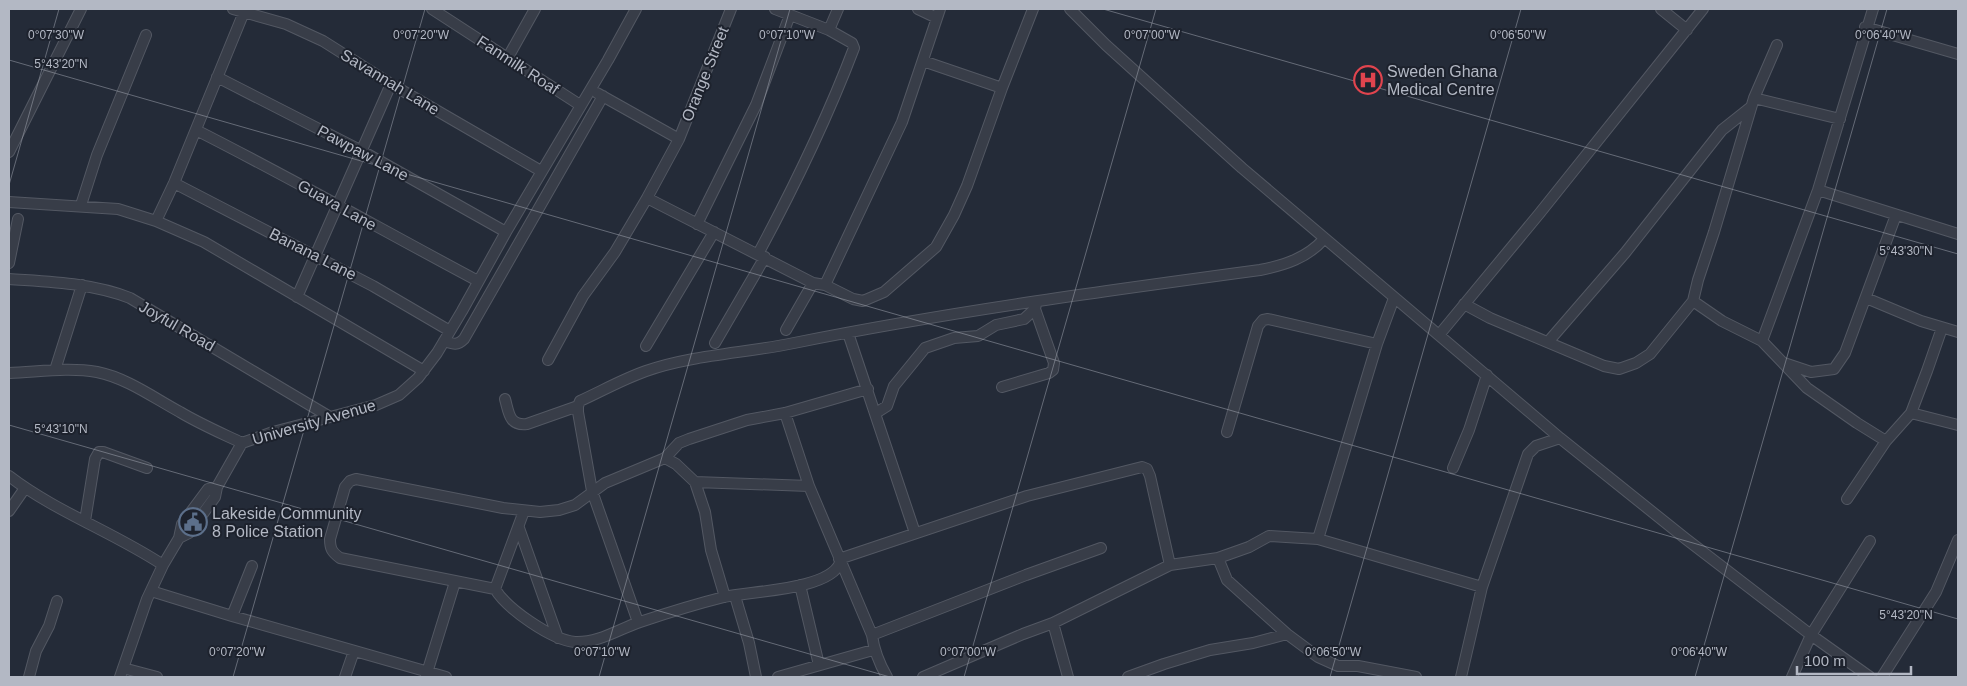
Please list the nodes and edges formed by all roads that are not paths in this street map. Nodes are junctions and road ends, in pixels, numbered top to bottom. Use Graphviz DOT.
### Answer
graph roads {
  1 [pos="81,9"];
  2 [pos="233,9"];
  3 [pos="432,9"];
  4 [pos="535,9"];
  5 [pos="636,9"];
  6 [pos="731,9"];
  7 [pos="775,9"];
  8 [pos="838,9"];
  9 [pos="918,9"];
  10 [pos="1033,9"];
  11 [pos="1070,9"];
  12 [pos="1661,9"];
  13 [pos="1703,9"];
  14 [pos="1872,9"];
  15 [pos="244,12"];
  16 [pos="939,13"];
  17 [pos="790,15"];
  18 [pos="1866,27"];
  19 [pos="829,30"];
  20 [pos="1687,30"];
  21 [pos="146,35"];
  22 [pos="1777,45"];
  23 [pos="1958,54"];
  24 [pos="507,59"];
  25 [pos="924,61"];
  26 [pos="217,77"];
  27 [pos="391,84"];
  28 [pos="1002,88"];
  29 [pos="590,89"];
  30 [pos="603,96"];
  31 [pos="1752,102"];
  32 [pos="580,105"];
  33 [pos="1840,120"];
  34 [pos="196,130"];
  35 [pos="679,139"];
  36 [pos="362,151"];
  37 [pos="9,152"];
  38 [pos="542,171"];
  39 [pos="174,183"];
  40 [pos="1818,190"];
  41 [pos="647,198"];
  42 [pos="9,202"];
  43 [pos="81,205"];
  44 [pos="338,206"];
  45 [pos="1896,215"];
  46 [pos="18,219"];
  47 [pos="156,220"];
  48 [pos="698,224"];
  49 [pos="506,232"];
  50 [pos="714,232"];
  51 [pos="1958,234"];
  52 [pos="1324,239"];
  53 [pos="316,255"];
  54 [pos="761,256"];
  55 [pos="9,263"];
  56 [pos="9,279"];
  57 [pos="478,281"];
  58 [pos="813,284"];
  59 [pos="825,284"];
  60 [pos="82,286"];
  61 [pos="298,297"];
  62 [pos="1394,298"];
  63 [pos="1866,298"];
  64 [pos="1693,301"];
  65 [pos="1464,304"];
  66 [pos="1036,305"];
  67 [pos="1942,328"];
  68 [pos="450,330"];
  69 [pos="786,330"];
  70 [pos="1958,332"];
  71 [pos="848,333"];
  72 [pos="1439,335"];
  73 [pos="1762,341"];
  74 [pos="444,342"];
  75 [pos="1548,342"];
  76 [pos="715,343"];
  77 [pos="1376,344"];
  78 [pos="646,346"];
  79 [pos="548,360"];
  80 [pos="1782,362"];
  81 [pos="55,370"];
  82 [pos="424,371"];
  83 [pos="9,373"];
  84 [pos="1487,375"];
  85 [pos="1002,387"];
  86 [pos="868,389"];
  87 [pos="505,399"];
  88 [pos="578,406"];
  89 [pos="785,413"];
  90 [pos="876,413"];
  91 [pos="1911,413"];
  92 [pos="330,417"];
  93 [pos="1958,425"];
  94 [pos="1227,432"];
  95 [pos="1560,438"];
  96 [pos="1886,441"];
  97 [pos="242,443"];
  98 [pos="666,458"];
  99 [pos="147,468"];
  100 [pos="1453,468"];
  101 [pos="9,476"];
  102 [pos="695,482"];
  103 [pos="809,486"];
  104 [pos="25,488"];
  105 [pos="592,491"];
  106 [pos="1847,499"];
  107 [pos="9,508"];
  108 [pos="524,512"];
  109 [pos="85,521"];
  110 [pos="519,528"];
  111 [pos="915,533"];
  112 [pos="1318,539"];
  113 [pos="1958,540"];
  114 [pos="1870,541"];
  115 [pos="1101,548"];
  116 [pos="1218,558"];
  117 [pos="840,561"];
  118 [pos="162,565"];
  119 [pos="1170,565"];
  120 [pos="252,566"];
  121 [pos="456,582"];
  122 [pos="800,585"];
  123 [pos="1482,587"];
  124 [pos="495,589"];
  125 [pos="150,591"];
  126 [pos="730,596"];
  127 [pos="57,601"];
  128 [pos="232,616"];
  129 [pos="638,622"];
  130 [pos="1053,623"];
  131 [pos="1287,634"];
  132 [pos="872,635"];
  133 [pos="1811,635"];
  134 [pos="558,638"];
  135 [pos="874,650"];
  136 [pos="354,651"];
  137 [pos="819,665"];
  138 [pos="121,673"];
  139 [pos="426,674"];
  140 [pos="29,677"];
  141 [pos="158,677"];
  142 [pos="345,677"];
  143 [pos="446,677"];
  144 [pos="756,677"];
  145 [pos="778,677"];
  146 [pos="887,677"];
  147 [pos="922,677"];
  148 [pos="1068,677"];
  149 [pos="1128,677"];
  150 [pos="1416,677"];
  151 [pos="1461,677"];
  152 [pos="1792,677"];
  153 [pos="1870,677"];
  154 [pos="1882,677"];
  1 -- 37 [label="street"];
  2 -- 15 [label="street, Savannah Lane"];
  3 -- 24 [label="street, Fanmilk Roaf"];
  4 -- 24 [label="street"];
  5 -- 29 [label="street, University Avenue"];
  6 -- 35 [label="street, Orange Street"];
  7 -- 17 [label="street"];
  8 -- 19 [label="street"];
  9 -- 16 [label="street"];
  10 -- 28 [label="street"];
  11 -- 52 [label="street"];
  12 -- 20 [label="street"];
  13 -- 20 [label="street"];
  14 -- 18 [label="street"];
  15 -- 26 [label="street"];
  15 -- 27 [label="street, Savannah Lane"];
  16 -- 25 [label="street"];
  17 -- 19 [label="street"];
  17 -- 48 [label="street"];
  18 -- 23 [label="street"];
  18 -- 33 [label="street"];
  19 -- 54 [label="street"];
  20 -- 65 [label="street"];
  21 -- 43 [label="street"];
  22 -- 31 [label="street"];
  24 -- 32 [label="street, Fanmilk Roaf"];
  25 -- 28 [label="street"];
  25 -- 59 [label="street"];
  26 -- 34 [label="street"];
  26 -- 36 [label="street, Pawpaw Lane"];
  27 -- 36 [label="street"];
  27 -- 38 [label="street, Savannah Lane"];
  28 -- 59 [label="street"];
  29 -- 30 [label="street"];
  29 -- 32 [label="street, University Avenue"];
  30 -- 35 [label="street"];
  30 -- 74 [label="street"];
  31 -- 33 [label="street"];
  31 -- 64 [label="street"];
  31 -- 75 [label="street"];
  32 -- 38 [label="street, University Avenue"];
  33 -- 40 [label="street"];
  34 -- 39 [label="street"];
  34 -- 44 [label="street, Guava Lane"];
  35 -- 41 [label="street, Orange Street"];
  36 -- 44 [label="street"];
  36 -- 49 [label="street, Pawpaw Lane"];
  38 -- 49 [label="street, University Avenue"];
  39 -- 47 [label="street"];
  39 -- 53 [label="street, Banana Lane"];
  40 -- 45 [label="street"];
  40 -- 73 [label="street"];
  41 -- 48 [label="street"];
  41 -- 79 [label="street, Orange Street"];
  42 -- 43 [label="street"];
  43 -- 47 [label="street"];
  44 -- 53 [label="street"];
  44 -- 57 [label="street, Guava Lane"];
  45 -- 51 [label="street"];
  45 -- 63 [label="street"];
  46 -- 55 [label="street"];
  47 -- 61 [label="street"];
  48 -- 50 [label="street"];
  49 -- 57 [label="street, University Avenue"];
  50 -- 54 [label="street"];
  50 -- 78 [label="street"];
  52 -- 62 [label="street"];
  52 -- 66 [label="street"];
  53 -- 61 [label="street"];
  53 -- 68 [label="street, Banana Lane"];
  54 -- 58 [label="street"];
  54 -- 76 [label="street"];
  56 -- 60 [label="street, Joyful Road"];
  57 -- 68 [label="street, University Avenue"];
  58 -- 59 [label="street"];
  58 -- 69 [label="street"];
  60 -- 81 [label="street"];
  60 -- 92 [label="street, Joyful Road"];
  61 -- 82 [label="street"];
  62 -- 72 [label="street"];
  62 -- 77 [label="street"];
  63 -- 67 [label="street"];
  63 -- 80 [label="street"];
  64 -- 73 [label="street"];
  64 -- 75 [label="street"];
  65 -- 72 [label="street"];
  65 -- 75 [label="street"];
  66 -- 71 [label="street"];
  66 -- 85 [label="street"];
  66 -- 90 [label="street"];
  67 -- 70 [label="street"];
  67 -- 91 [label="street"];
  68 -- 74 [label="street, University Avenue"];
  71 -- 86 [label="street"];
  71 -- 88 [label="street"];
  72 -- 84 [label="street"];
  73 -- 80 [label="street"];
  74 -- 82 [label="street, University Avenue"];
  77 -- 94 [label="street"];
  77 -- 112 [label="street"];
  80 -- 96 [label="street"];
  81 -- 83 [label="street"];
  81 -- 97 [label="street"];
  82 -- 92 [label="street, University Avenue"];
  84 -- 95 [label="street"];
  84 -- 100 [label="street"];
  86 -- 89 [label="street"];
  86 -- 90 [label="street"];
  87 -- 88 [label="street"];
  88 -- 105 [label="street"];
  89 -- 98 [label="street"];
  89 -- 103 [label="street"];
  90 -- 111 [label="street"];
  91 -- 93 [label="street"];
  91 -- 96 [label="street"];
  92 -- 97 [label="street, University Avenue"];
  95 -- 123 [label="street"];
  95 -- 133 [label="street"];
  96 -- 106 [label="street"];
  97 -- 118 [label="street, University Avenue"];
  98 -- 102 [label="street"];
  98 -- 105 [label="street"];
  99 -- 109 [label="street"];
  101 -- 104 [label="street"];
  102 -- 103 [label="street"];
  102 -- 126 [label="street"];
  103 -- 117 [label="street"];
  104 -- 107 [label="street"];
  104 -- 109 [label="street"];
  105 -- 108 [label="street"];
  105 -- 129 [label="street"];
  108 -- 110 [label="street"];
  108 -- 121 [label="street"];
  109 -- 118 [label="street"];
  110 -- 124 [label="street"];
  110 -- 134 [label="street"];
  111 -- 117 [label="street"];
  111 -- 119 [label="street"];
  112 -- 116 [label="street"];
  112 -- 123 [label="street"];
  113 -- 154 [label="street"];
  114 -- 133 [label="street"];
  115 -- 132 [label="street"];
  116 -- 119 [label="street"];
  116 -- 131 [label="street"];
  117 -- 122 [label="street"];
  117 -- 132 [label="street"];
  118 -- 125 [label="street, University Avenue"];
  119 -- 130 [label="street"];
  120 -- 128 [label="street"];
  121 -- 124 [label="street"];
  121 -- 139 [label="street"];
  122 -- 126 [label="street"];
  122 -- 137 [label="street"];
  123 -- 151 [label="street"];
  124 -- 134 [label="street"];
  125 -- 128 [label="street"];
  125 -- 138 [label="street, University Avenue"];
  126 -- 129 [label="street"];
  126 -- 144 [label="street"];
  127 -- 140 [label="street"];
  128 -- 136 [label="street"];
  129 -- 134 [label="street"];
  130 -- 147 [label="street"];
  130 -- 148 [label="street"];
  131 -- 149 [label="street"];
  131 -- 150 [label="street"];
  132 -- 135 [label="street"];
  133 -- 152 [label="street"];
  133 -- 153 [label="street"];
  135 -- 137 [label="street"];
  135 -- 146 [label="street"];
  136 -- 139 [label="street"];
  136 -- 142 [label="street"];
  137 -- 145 [label="street"];
  138 -- 141 [label="street"];
  139 -- 143 [label="street"];
}
